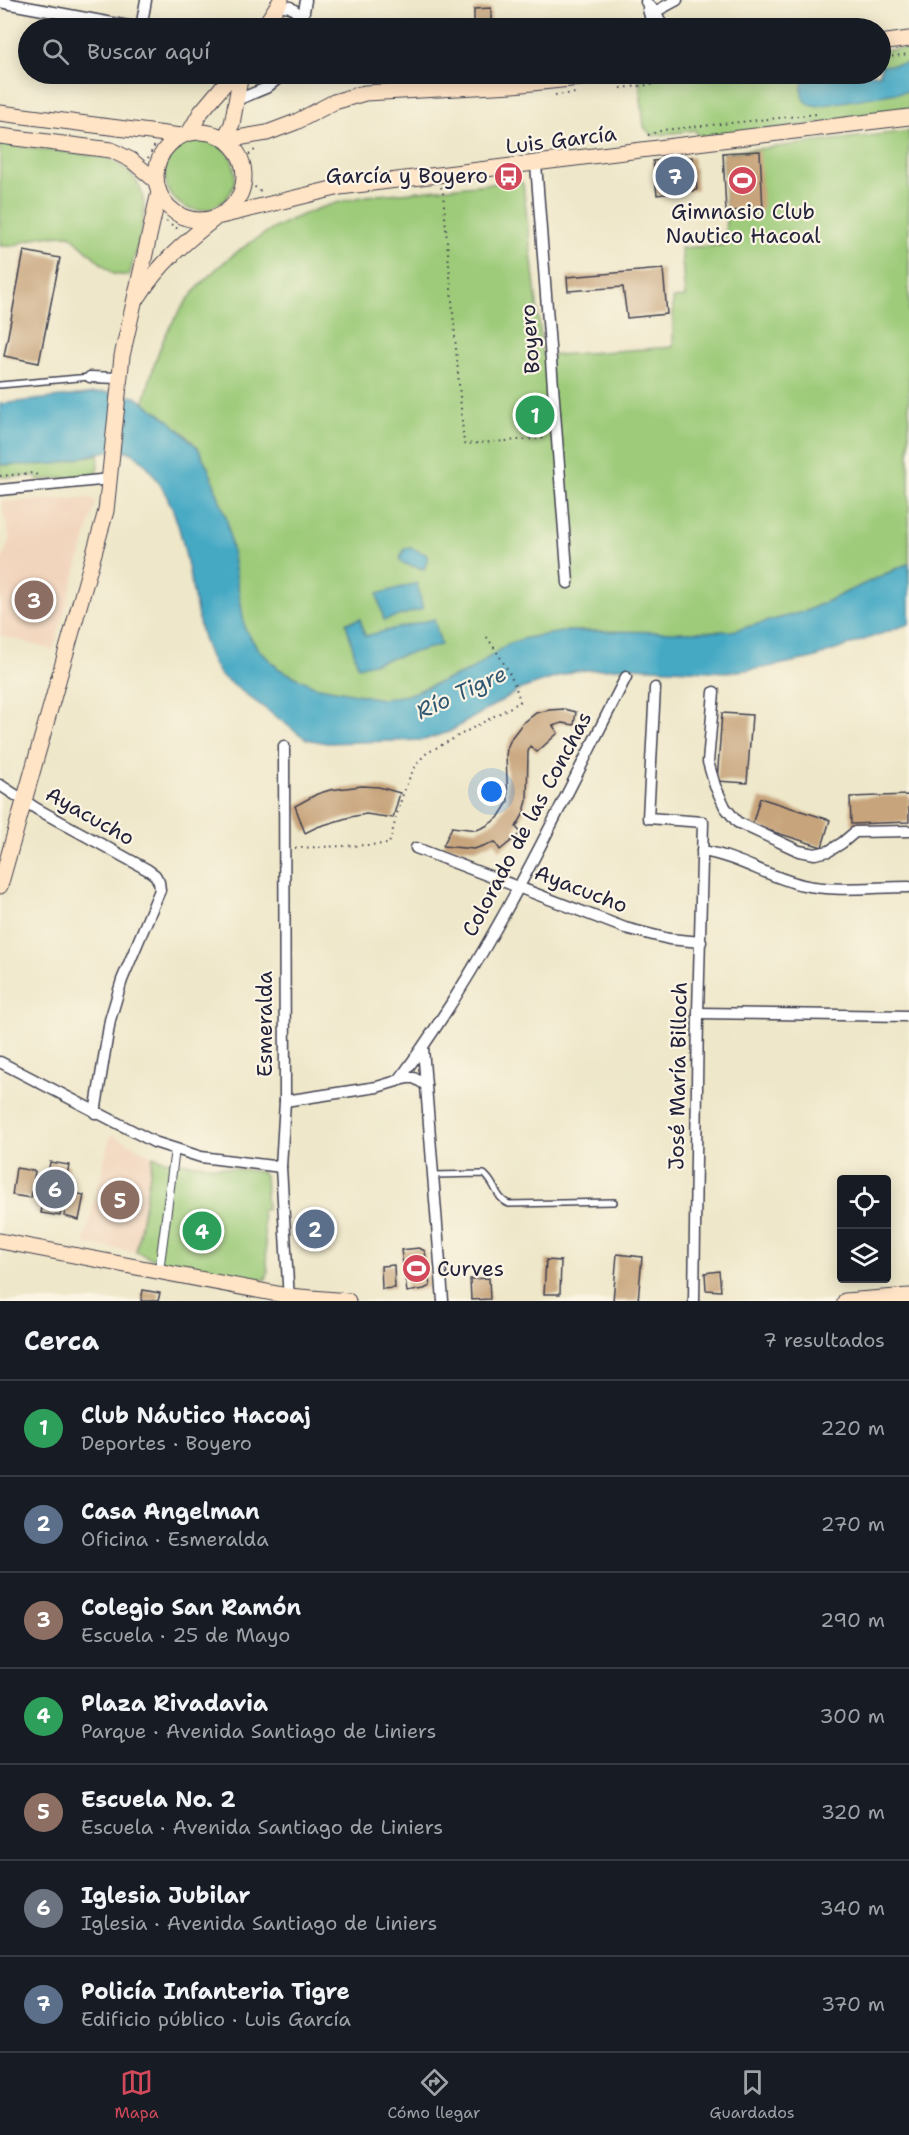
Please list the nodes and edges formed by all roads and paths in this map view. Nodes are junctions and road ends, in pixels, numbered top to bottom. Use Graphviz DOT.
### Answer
graph roads {
  1 [pos="146,0"];
  2 [pos="306,0"];
  3 [pos="677,0"];
  4 [pos="645,1"];
  5 [pos="0,2"];
  6 [pos="279,2"];
  7 [pos="653,13"];
  8 [pos="86,18"];
  9 [pos="142,18"];
  10 [pos="269,18"];
  11 [pos="298,18"];
  12 [pos="303,18"];
  13 [pos="653,18"];
  14 [pos="656,18"];
  15 [pos="909,39"];
  16 [pos="891,41"];
  17 [pos="909,54"];
  18 [pos="891,56"];
  19 [pos="225,84"];
  20 [pos="239,84"];
  21 [pos="272,84"];
  22 [pos="539,84"];
  23 [pos="584,92"];
  24 [pos="549,96"];
  25 [pos="237,100"];
  26 [pos="0,113"];
  27 [pos="909,117"];
  28 [pos="185,135"];
  29 [pos="0,136"];
  30 [pos="225,140"];
  31 [pos="157,141"];
  32 [pos="257,149"];
  33 [pos="249,155"];
  34 [pos="146,161"];
  35 [pos="536,164"];
  36 [pos="437,176"];
  37 [pos="250,183"];
  38 [pos="158,187"];
  39 [pos="265,194"];
  40 [pos="160,217"];
  41 [pos="218,217"];
  42 [pos="185,235"];
  43 [pos="133,306"];
  44 [pos="90,377"];
  45 [pos="120,383"];
  46 [pos="0,385"];
  47 [pos="557,437"];
  48 [pos="110,478"];
  49 [pos="0,489"];
  50 [pos="568,583"];
  51 [pos="486,636"];
  52 [pos="626,677"];
  53 [pos="655,688"];
  54 [pos="714,692"];
  55 [pos="284,746"];
  56 [pos="0,785"];
  57 [pos="24,801"];
  58 [pos="909,831"];
  59 [pos="416,848"];
  60 [pos="284,849"];
  61 [pos="702,851"];
  62 [pos="0,886"];
  63 [pos="520,887"];
  64 [pos="909,887"];
  65 [pos="701,942"];
  66 [pos="698,1013"];
  67 [pos="909,1016"];
  68 [pos="423,1048"];
  69 [pos="0,1062"];
  70 [pos="399,1080"];
  71 [pos="426,1085"];
  72 [pos="285,1101"];
  73 [pos="95,1113"];
  74 [pos="176,1149"];
  75 [pos="281,1167"];
  76 [pos="433,1175"];
  77 [pos="614,1202"];
  78 [pos="0,1241"];
  79 [pos="45,1249"];
  80 [pos="0,1251"];
  81 [pos="159,1271"];
  82 [pos="907,1295"];
  83 [pos="288,1298"];
  84 [pos="885,1299"];
  85 [pos="348,1301"];
  86 [pos="443,1301"];
  87 [pos="694,1301"];
  88 [pos="845,1301"];
  1 -- 9 [label="street"];
  2 -- 12 [label="street"];
  3 -- 7 [label="street"];
  4 -- 7 [label="street"];
  5 -- 8 [label="street"];
  6 -- 10 [label="main road"];
  6 -- 11 [label="street"];
  7 -- 13 [label="street"];
  7 -- 14 [label="street"];
  15 -- 16 [label="main road"];
  17 -- 18 [label="path"];
  19 -- 28 [label="main road"];
  20 -- 25 [label="main road"];
  21 -- 25 [label="street"];
  22 -- 30 [label="main road"];
  23 -- 24 [label="path"];
  25 -- 30 [label="main road"];
  26 -- 28 [label="main road"];
  27 -- 35 [label="main road, Luis García"];
  28 -- 30 [label="main road"];
  28 -- 38 [label="main road"];
  29 -- 38 [label="main road"];
  30 -- 41 [label="main road"];
  31 -- 34 [label="path"];
  32 -- 33 [label="path"];
  35 -- 36 [label="main road, Luis García"];
  35 -- 47 [label="street, Boyero"];
  36 -- 41 [label="main road, Luis García"];
  36 -- 47 [label="path"];
  37 -- 39 [label="path"];
  38 -- 41 [label="main road"];
  38 -- 43 [label="main road"];
  40 -- 42 [label="path"];
  41 -- 43 [label="main road, Luis García"];
  43 -- 45 [label="main road"];
  44 -- 45 [label="street"];
  44 -- 46 [label="lane"];
  45 -- 48 [label="main road"];
  47 -- 50 [label="street, Boyero"];
  48 -- 49 [label="street"];
  48 -- 57 [label="main road"];
  51 -- 60 [label="path"];
  52 -- 63 [label="street, Colorado de las Conchas"];
  53 -- 61 [label="street, José María Billoch"];
  54 -- 58 [label="street"];
  55 -- 60 [label="street, Esmeralda"];
  56 -- 57 [label="street, Ayacucho"];
  57 -- 62 [label="main road"];
  57 -- 73 [label="street, Ayacucho"];
  59 -- 63 [label="street, Ayacucho"];
  60 -- 72 [label="street, Esmeralda"];
  61 -- 64 [label="street"];
  61 -- 65 [label="street, José María Billoch"];
  63 -- 65 [label="street, Ayacucho"];
  63 -- 68 [label="street, Colorado de las Conchas"];
  65 -- 66 [label="street, José María Billoch"];
  66 -- 67 [label="street"];
  66 -- 87 [label="street, José María Billoch"];
  68 -- 70 [label="street, Colorado de las Conchas"];
  68 -- 71 [label="street"];
  69 -- 73 [label="street"];
  70 -- 71 [label="street"];
  70 -- 72 [label="street"];
  71 -- 76 [label="street"];
  72 -- 75 [label="street, Esmeralda"];
  73 -- 74 [label="street"];
  74 -- 75 [label="street"];
  74 -- 81 [label="street"];
  75 -- 83 [label="street, Esmeralda"];
  76 -- 77 [label="lane"];
  76 -- 86 [label="street"];
  78 -- 79 [label="main road"];
  79 -- 80 [label="main road"];
  79 -- 81 [label="main road"];
  81 -- 83 [label="main road"];
  82 -- 84 [label="main road"];
  83 -- 85 [label="main road"];
  84 -- 88 [label="main road"];
}
